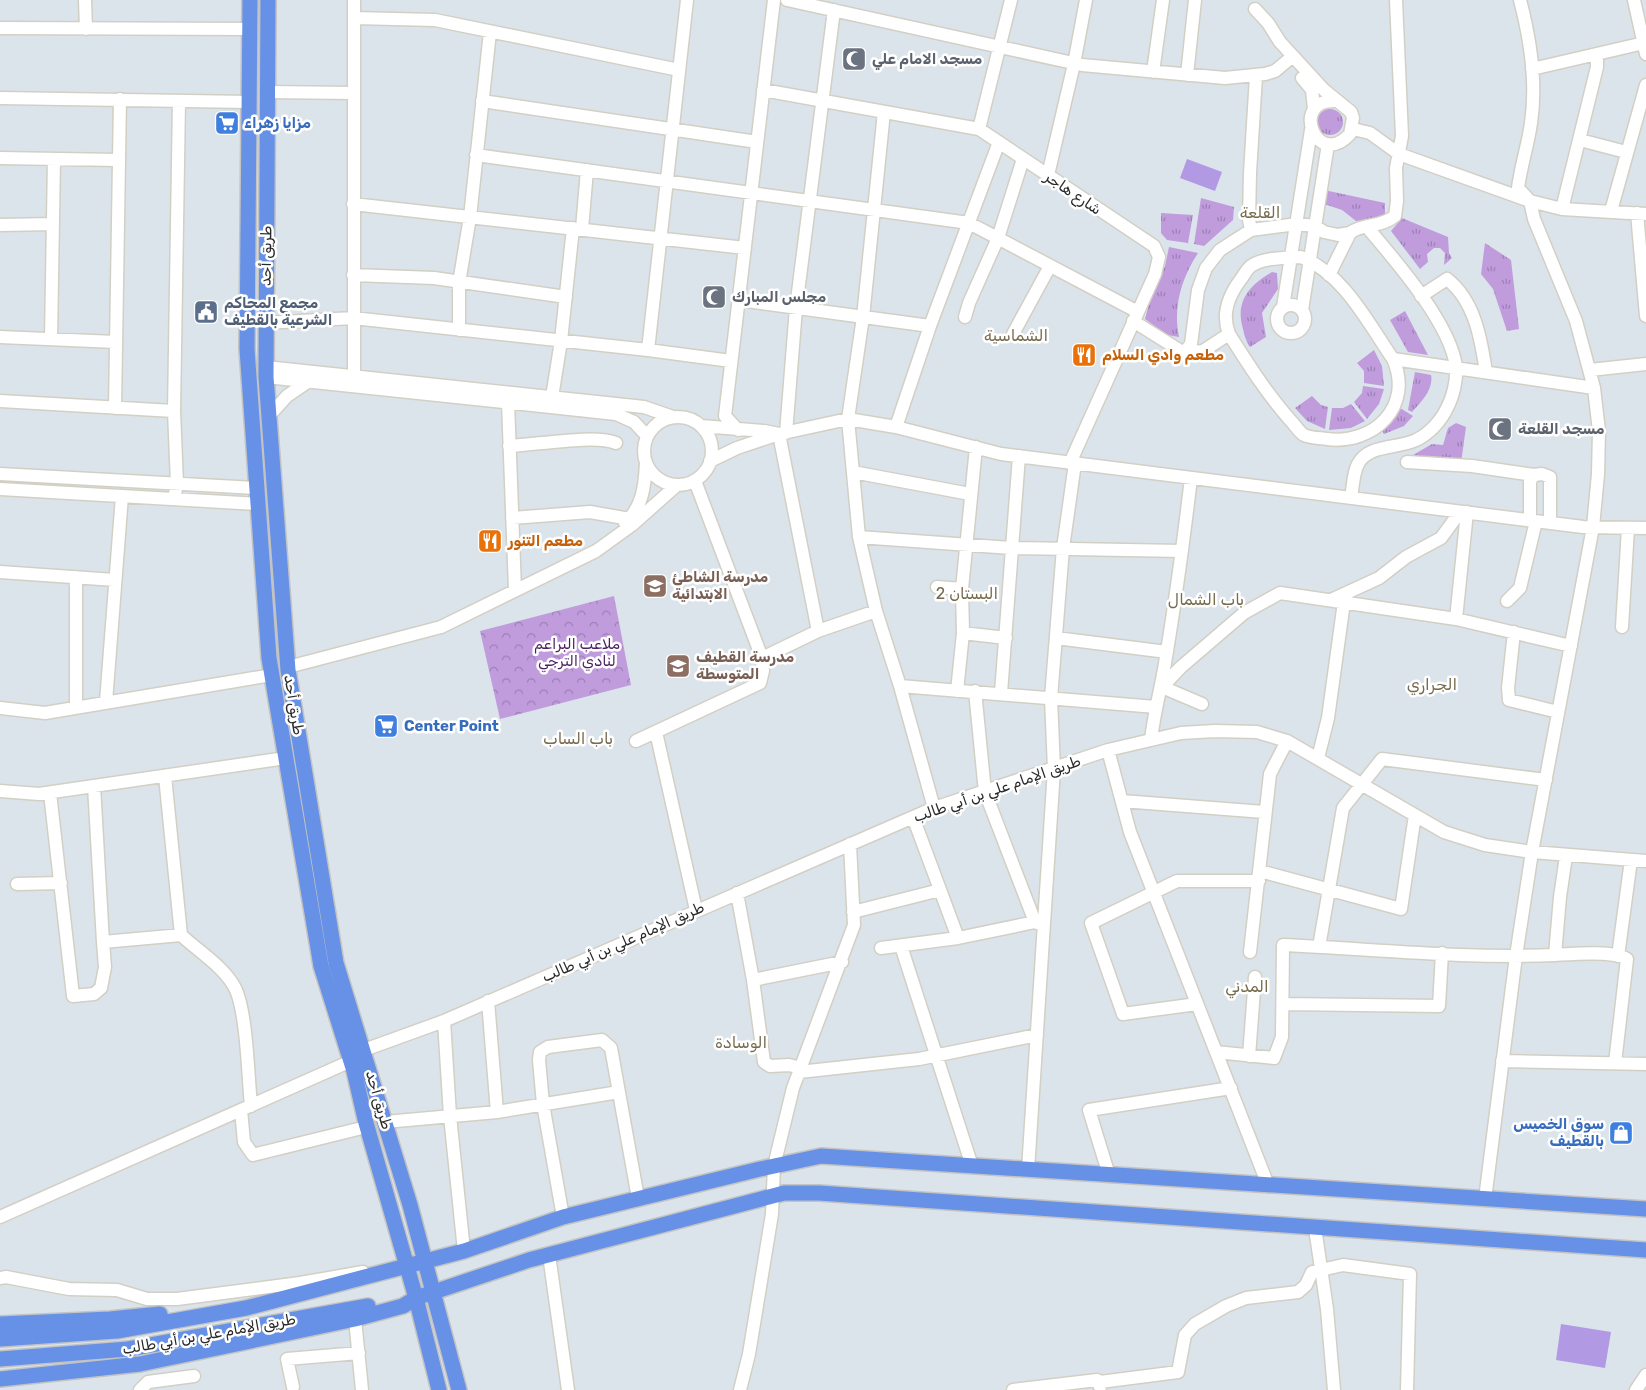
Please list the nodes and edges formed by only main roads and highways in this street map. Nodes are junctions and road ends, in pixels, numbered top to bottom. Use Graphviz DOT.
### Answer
graph roads {
  1 [pos="250,0"];
  2 [pos="268,0"];
  3 [pos="1646,1209"];
  4 [pos="1646,1250"];
  5 [pos="425,1262"];
  6 [pos="407,1264"];
  7 [pos="434,1292"];
  8 [pos="416,1298"];
  9 [pos="246,1308"];
  10 [pos="0,1324"];
  11 [pos="0,1339"];
  12 [pos="0,1359"];
  13 [pos="0,1379"];
  14 [pos="439,1390"];
  15 [pos="459,1390"];
  1 -- 6 [label="main road, طريق أحد"];
  2 -- 5 [label="main road, طريق أحد"];
  3 -- 5 [label="main road, طريق الإمام علي بن أبي طالب"];
  4 -- 7 [label="main road"];
  5 -- 6 [label="main road, طريق الإمام علي بن أبي طالب"];
  5 -- 7 [label="main road, طريق أحد"];
  6 -- 8 [label="main road, طريق أحد"];
  6 -- 9 [label="main road, طريق الإمام علي بن أبي طالب"];
  7 -- 8 [label="main road"];
  7 -- 15 [label="main road, طريق أحد"];
  8 -- 12 [label="main road, طريق الإمام علي بن أبي طالب"];
  8 -- 13 [label="main road"];
  8 -- 14 [label="main road, طريق أحد"];
  9 -- 10 [label="main road"];
  9 -- 11 [label="main road, طريق الإمام علي بن أبي طالب"];
}
